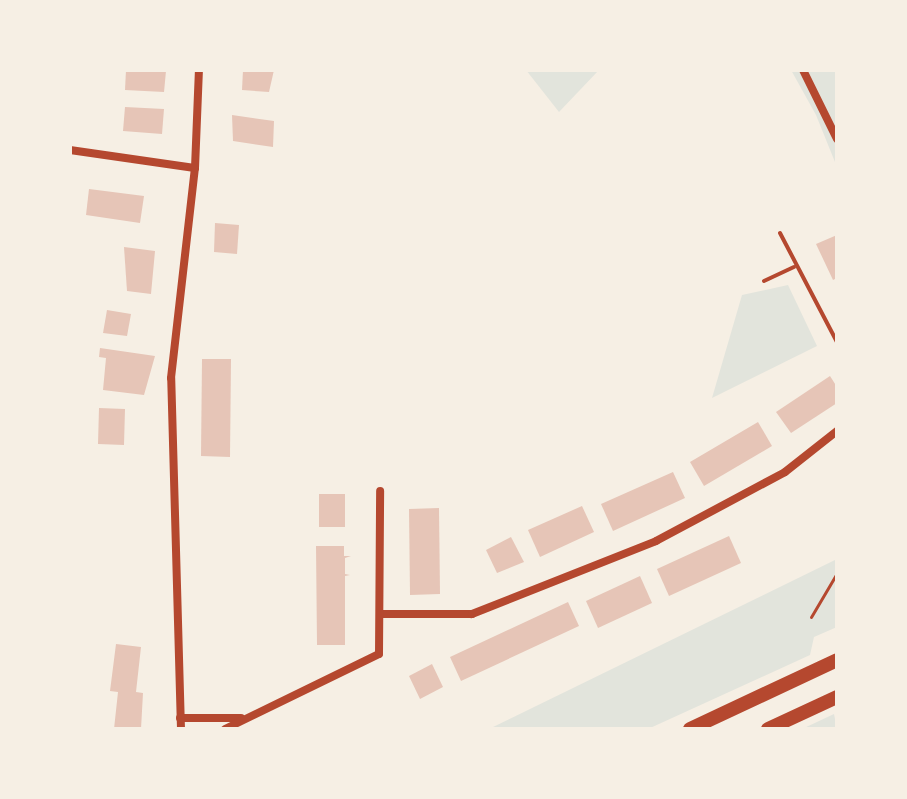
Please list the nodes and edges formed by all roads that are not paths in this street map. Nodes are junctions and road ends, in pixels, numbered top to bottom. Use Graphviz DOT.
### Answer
graph roads {
  1 [pos="199,70"];
  2 [pos="803,70"];
  3 [pos="837,139"];
  4 [pos="70,150"];
  5 [pos="195,168"];
  6 [pos="780,233"];
  7 [pos="794,267"];
  8 [pos="764,281"];
  9 [pos="837,342"];
  10 [pos="837,431"];
  11 [pos="380,491"];
  12 [pos="381,614"];
  13 [pos="837,660"];
  14 [pos="837,697"];
  15 [pos="180,718"];
  16 [pos="246,718"];
  17 [pos="181,729"];
  18 [pos="225,729"];
  19 [pos="690,729"];
  20 [pos="768,729"];
  1 -- 5 [label="street"];
  2 -- 3 [label="street"];
  4 -- 5 [label="street"];
  5 -- 15 [label="street"];
  6 -- 7 [label="lane"];
  7 -- 8 [label="lane"];
  7 -- 9 [label="lane"];
  10 -- 12 [label="street"];
  11 -- 12 [label="street"];
  12 -- 16 [label="street"];
  13 -- 19 [label="highway"];
  14 -- 20 [label="highway"];
  15 -- 16 [label="street"];
  15 -- 17 [label="street"];
  16 -- 18 [label="street"];
}
